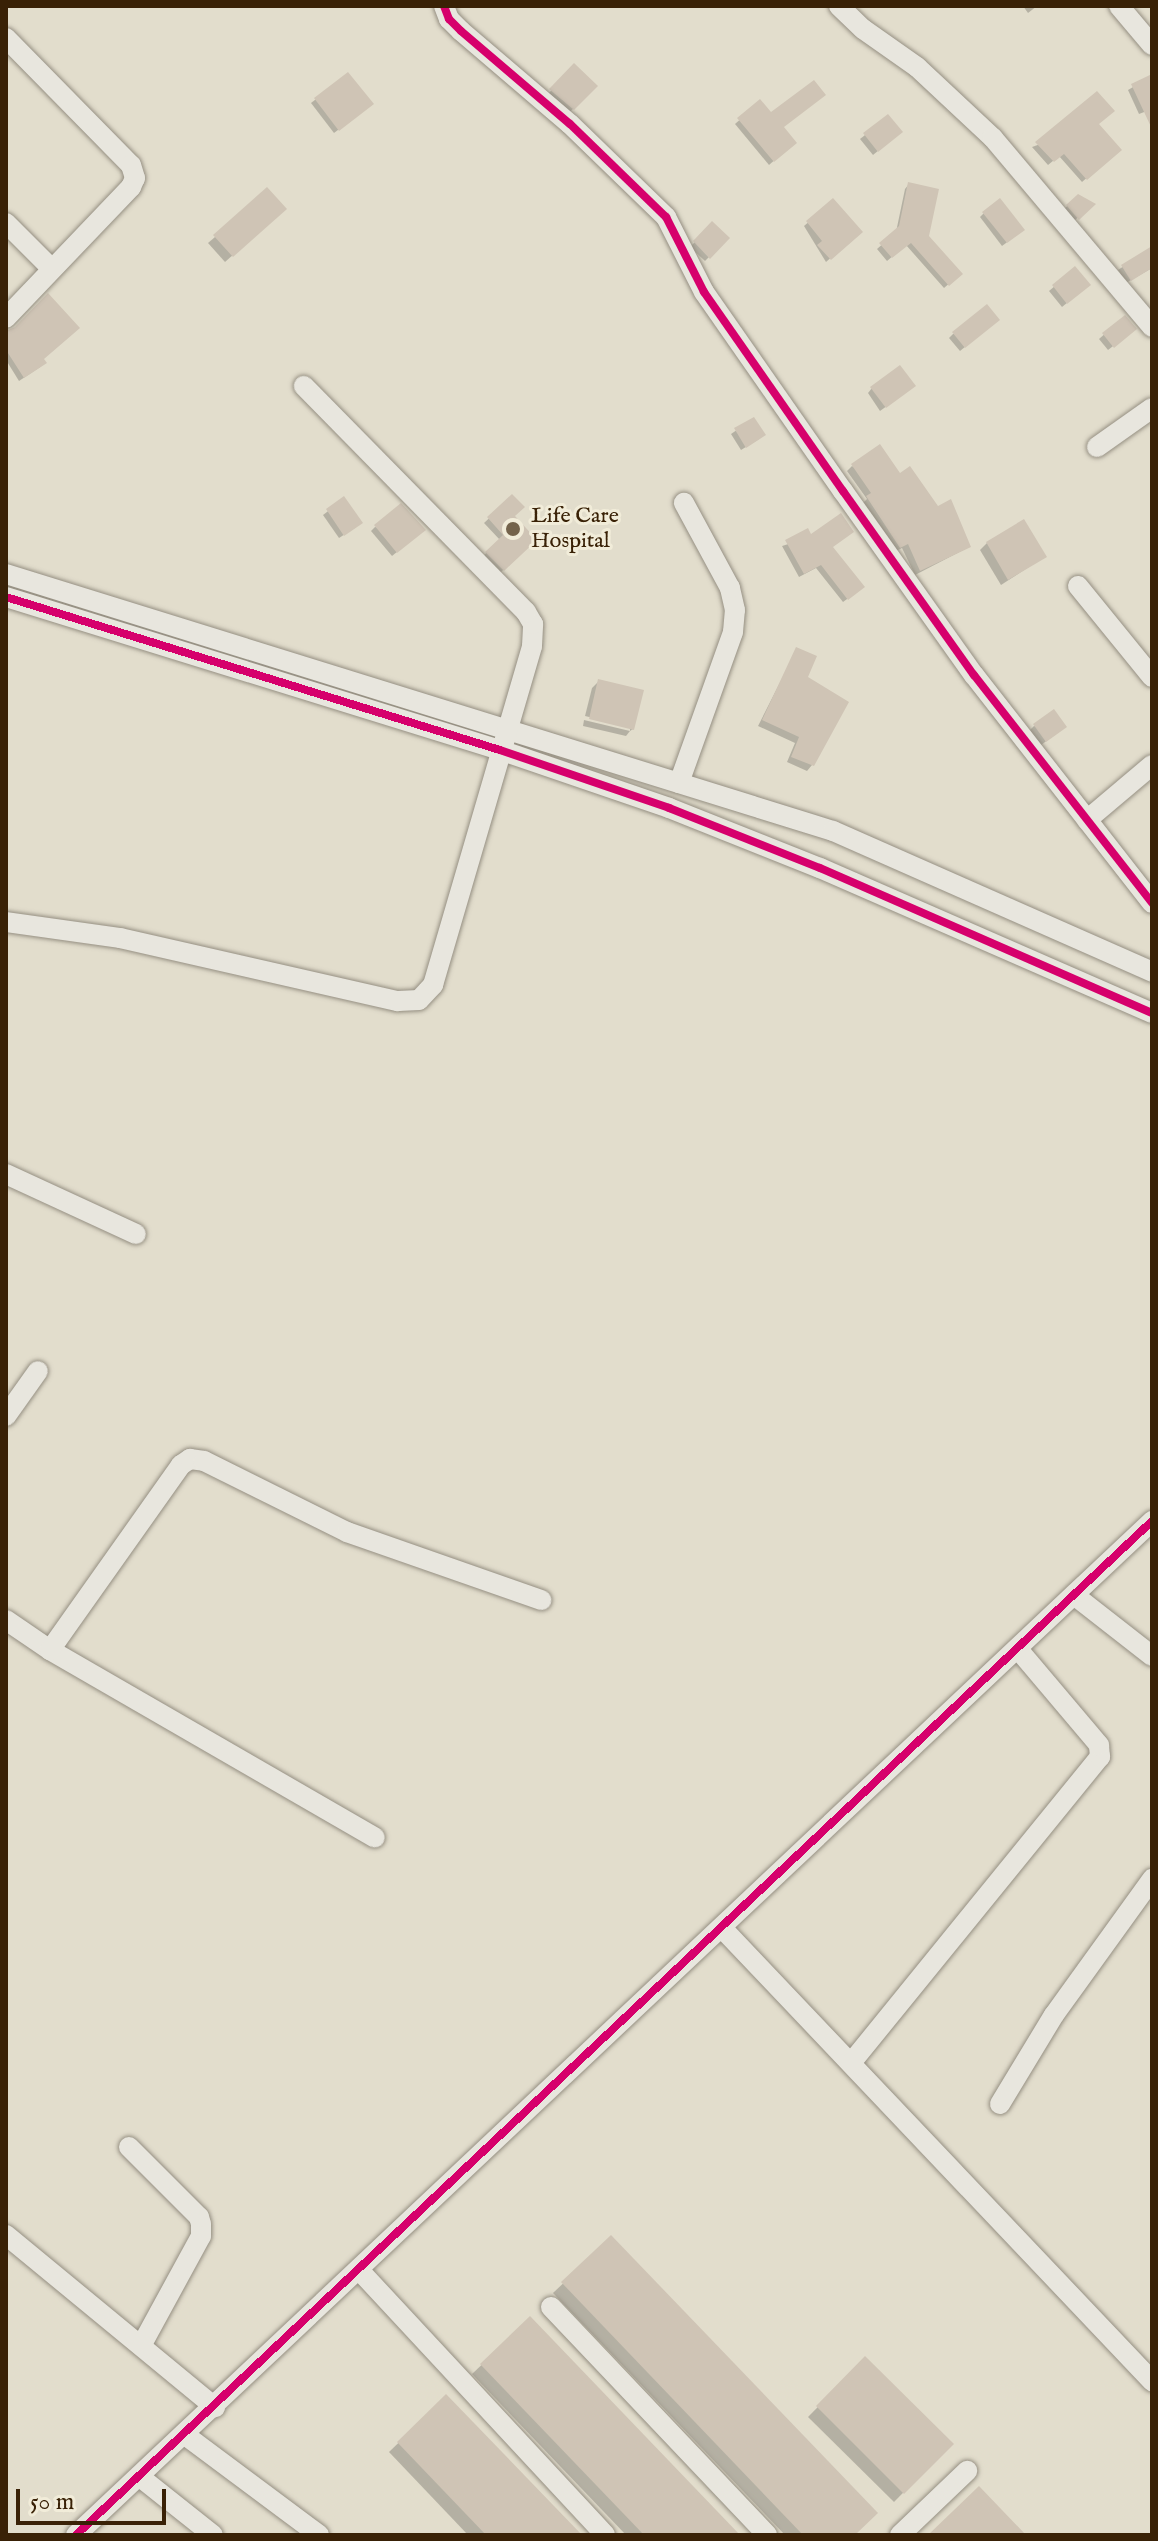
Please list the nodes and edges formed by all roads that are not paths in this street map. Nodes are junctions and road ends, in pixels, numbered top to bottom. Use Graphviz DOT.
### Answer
graph roads {
  1 [pos="444,6"];
  2 [pos="839,6"];
  3 [pos="1119,6"];
  4 [pos="6,38"];
  5 [pos="1152,45"];
  6 [pos="6,223"];
  7 [pos="52,269"];
  8 [pos="6,318"];
  9 [pos="1152,327"];
  10 [pos="304,386"];
  11 [pos="1152,408"];
  12 [pos="1097,447"];
  13 [pos="684,503"];
  14 [pos="6,574"];
  15 [pos="1078,586"];
  16 [pos="6,597"];
  17 [pos="1152,677"];
  18 [pos="507,730"];
  19 [pos="500,750"];
  20 [pos="1152,765"];
  21 [pos="679,783"];
  22 [pos="1087,820"];
  23 [pos="1152,903"];
  24 [pos="6,922"];
  25 [pos="1152,972"];
  26 [pos="1152,1013"];
  27 [pos="6,1174"];
  28 [pos="136,1234"];
  29 [pos="38,1371"];
  30 [pos="6,1416"];
  31 [pos="1152,1521"];
  32 [pos="1074,1595"];
  33 [pos="541,1600"];
  34 [pos="6,1620"];
  35 [pos="1018,1649"];
  36 [pos="50,1650"];
  37 [pos="1152,1656"];
  38 [pos="375,1838"];
  39 [pos="1152,1879"];
  40 [pos="722,1928"];
  41 [pos="851,2063"];
  42 [pos="1000,2104"];
  43 [pos="129,2147"];
  44 [pos="6,2235"];
  45 [pos="360,2271"];
  46 [pos="551,2307"];
  47 [pos="141,2346"];
  48 [pos="1152,2381"];
  49 [pos="215,2407"];
  50 [pos="185,2435"];
  51 [pos="967,2471"];
  52 [pos="140,2477"];
  53 [pos="83,2533"];
  54 [pos="213,2535"];
  55 [pos="319,2535"];
  56 [pos="605,2535"];
  57 [pos="767,2535"];
  58 [pos="900,2535"];
  1 -- 22 [label="street"];
  2 -- 9 [label="street"];
  3 -- 5 [label="street"];
  4 -- 7 [label="street"];
  6 -- 7 [label="street"];
  7 -- 8 [label="street"];
  10 -- 18 [label="street"];
  11 -- 12 [label="street"];
  13 -- 21 [label="street"];
  14 -- 18 [label="street"];
  15 -- 17 [label="street"];
  16 -- 19 [label="street"];
  18 -- 19 [label="street"];
  18 -- 21 [label="street"];
  19 -- 24 [label="street"];
  19 -- 26 [label="street"];
  20 -- 22 [label="street"];
  21 -- 25 [label="street"];
  22 -- 23 [label="street"];
  27 -- 28 [label="street"];
  29 -- 30 [label="street"];
  31 -- 32 [label="street"];
  32 -- 35 [label="street"];
  32 -- 37 [label="street"];
  33 -- 36 [label="street"];
  34 -- 36 [label="street"];
  35 -- 40 [label="street"];
  35 -- 41 [label="street"];
  36 -- 38 [label="street"];
  39 -- 42 [label="street"];
  40 -- 41 [label="street"];
  40 -- 45 [label="street"];
  41 -- 48 [label="street"];
  43 -- 47 [label="street"];
  44 -- 47 [label="street"];
  45 -- 49 [label="street"];
  45 -- 56 [label="street"];
  46 -- 57 [label="street"];
  47 -- 49 [label="street"];
  49 -- 50 [label="street"];
  50 -- 52 [label="street"];
  50 -- 55 [label="street"];
  51 -- 58 [label="street"];
  52 -- 53 [label="street"];
  52 -- 54 [label="street"];
}
